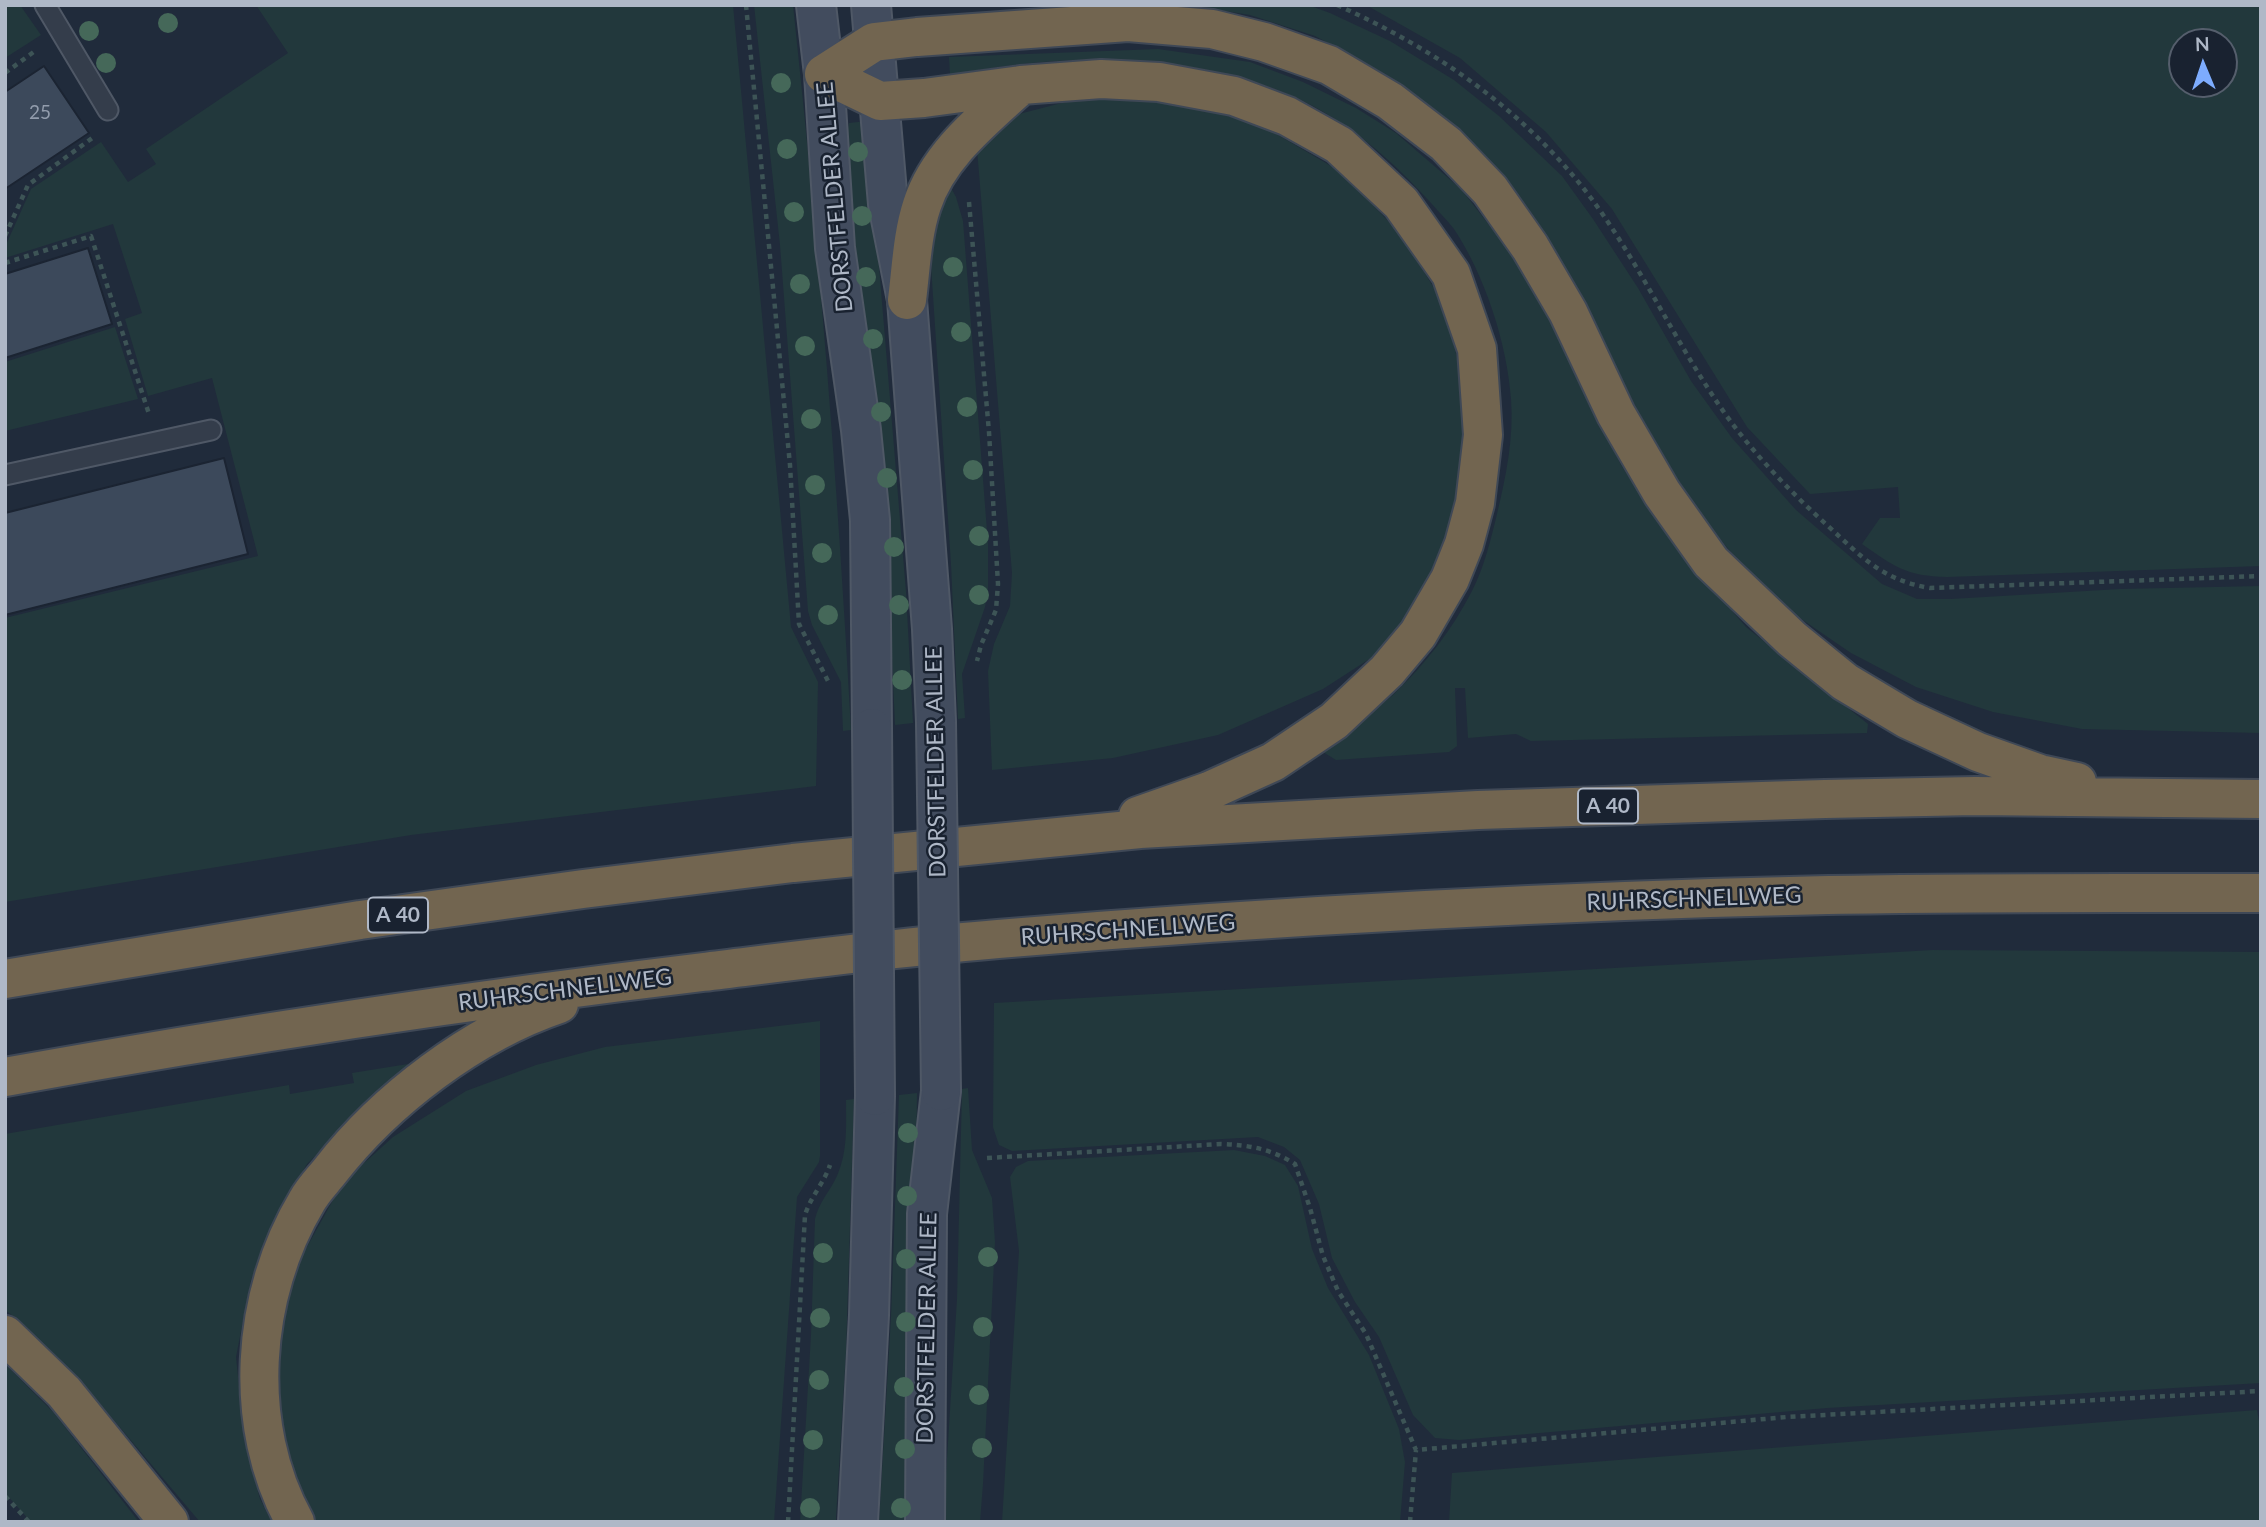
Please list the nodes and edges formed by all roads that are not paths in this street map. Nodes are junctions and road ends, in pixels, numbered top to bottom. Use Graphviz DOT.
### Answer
graph roads {
  1 [pos="45,5"];
  2 [pos="816,5"];
  3 [pos="871,5"];
  4 [pos="874,43"];
  5 [pos="824,74"];
  6 [pos="1021,85"];
  7 [pos="880,101"];
  8 [pos="108,110"];
  9 [pos="907,300"];
  10 [pos="211,430"];
  11 [pos="5,475"];
  12 [pos="2175,797"];
  13 [pos="2261,799"];
  14 [pos="1041,839"];
  15 [pos="2261,893"];
  16 [pos="5,979"];
  17 [pos="642,979"];
  18 [pos="5,1077"];
  19 [pos="5,1335"];
  20 [pos="169,1522"];
  21 [pos="295,1522"];
  22 [pos="858,1522"];
  23 [pos="925,1522"];
  1 -- 8 [label="lane"];
  2 -- 5 [label="main road, DORSTFELDER ALLEE"];
  3 -- 4 [label="main road, DORSTFELDER ALLEE"];
  4 -- 5 [label="highway"];
  4 -- 7 [label="main road, DORSTFELDER ALLEE"];
  4 -- 12 [label="highway"];
  5 -- 7 [label="highway"];
  5 -- 22 [label="main road, DORSTFELDER ALLEE, bridge"];
  6 -- 7 [label="highway"];
  6 -- 9 [label="highway"];
  6 -- 14 [label="highway"];
  7 -- 9 [label="main road, DORSTFELDER ALLEE"];
  9 -- 23 [label="main road, DORSTFELDER ALLEE, bridge"];
  10 -- 11 [label="lane"];
  12 -- 13 [label="highway, A 40"];
  12 -- 14 [label="highway, A 40"];
  14 -- 16 [label="highway, A 40"];
  15 -- 17 [label="highway, RUHRSCHNELLWEG"];
  17 -- 18 [label="highway, RUHRSCHNELLWEG"];
  17 -- 21 [label="highway"];
  19 -- 20 [label="highway"];
}
